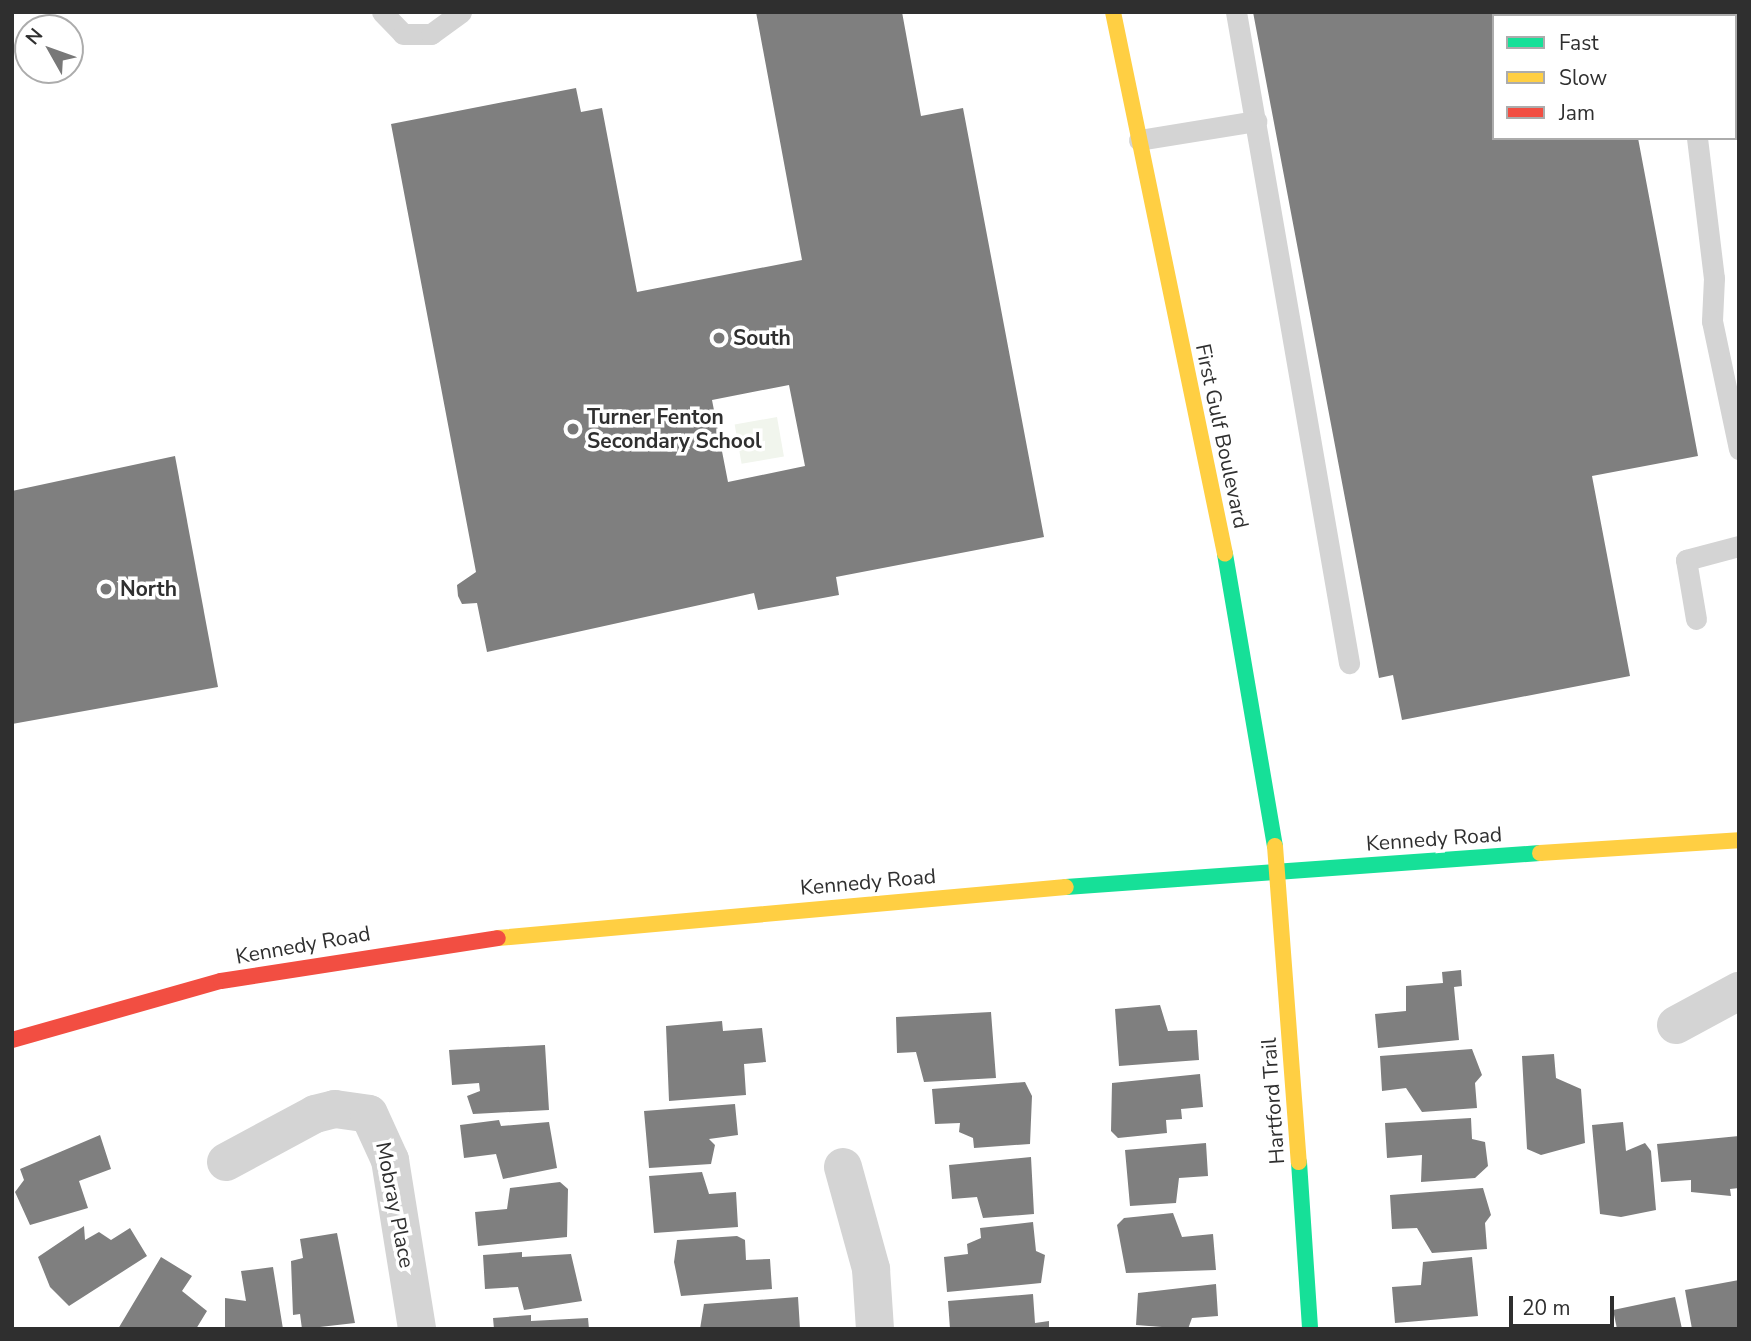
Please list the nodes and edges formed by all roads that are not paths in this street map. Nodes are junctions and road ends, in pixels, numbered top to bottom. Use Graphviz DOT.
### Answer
graph roads {
  1 [pos="382,12"];
  2 [pos="461,12"];
  3 [pos="1113,12"];
  4 [pos="1236,12"];
  5 [pos="1256,121"];
  6 [pos="1139,140"];
  7 [pos="1697,140"];
  8 [pos="1739,449"];
  9 [pos="1739,547"];
  10 [pos="1696,620"];
  11 [pos="1349,663"];
  12 [pos="1739,840"];
  13 [pos="1279,871"];
  14 [pos="1739,991"];
  15 [pos="1676,1025"];
  16 [pos="12,1040"];
  17 [pos="226,1162"];
  18 [pos="843,1167"];
  19 [pos="417,1329"];
  20 [pos="875,1329"];
  21 [pos="1310,1329"];
  1 -- 2 [label="lane"];
  3 -- 6 [label="main road, First Gulf Boulevard"];
  4 -- 5 [label="lane"];
  5 -- 6 [label="lane"];
  5 -- 11 [label="lane"];
  6 -- 13 [label="main road, First Gulf Boulevard"];
  7 -- 8 [label="lane"];
  9 -- 10 [label="lane"];
  12 -- 13 [label="main road, Kennedy Road"];
  13 -- 16 [label="main road, Kennedy Road"];
  13 -- 21 [label="main road, Hartford Trail"];
  14 -- 15 [label="street"];
  17 -- 19 [label="street, Mobray Place"];
  18 -- 20 [label="street"];
}
